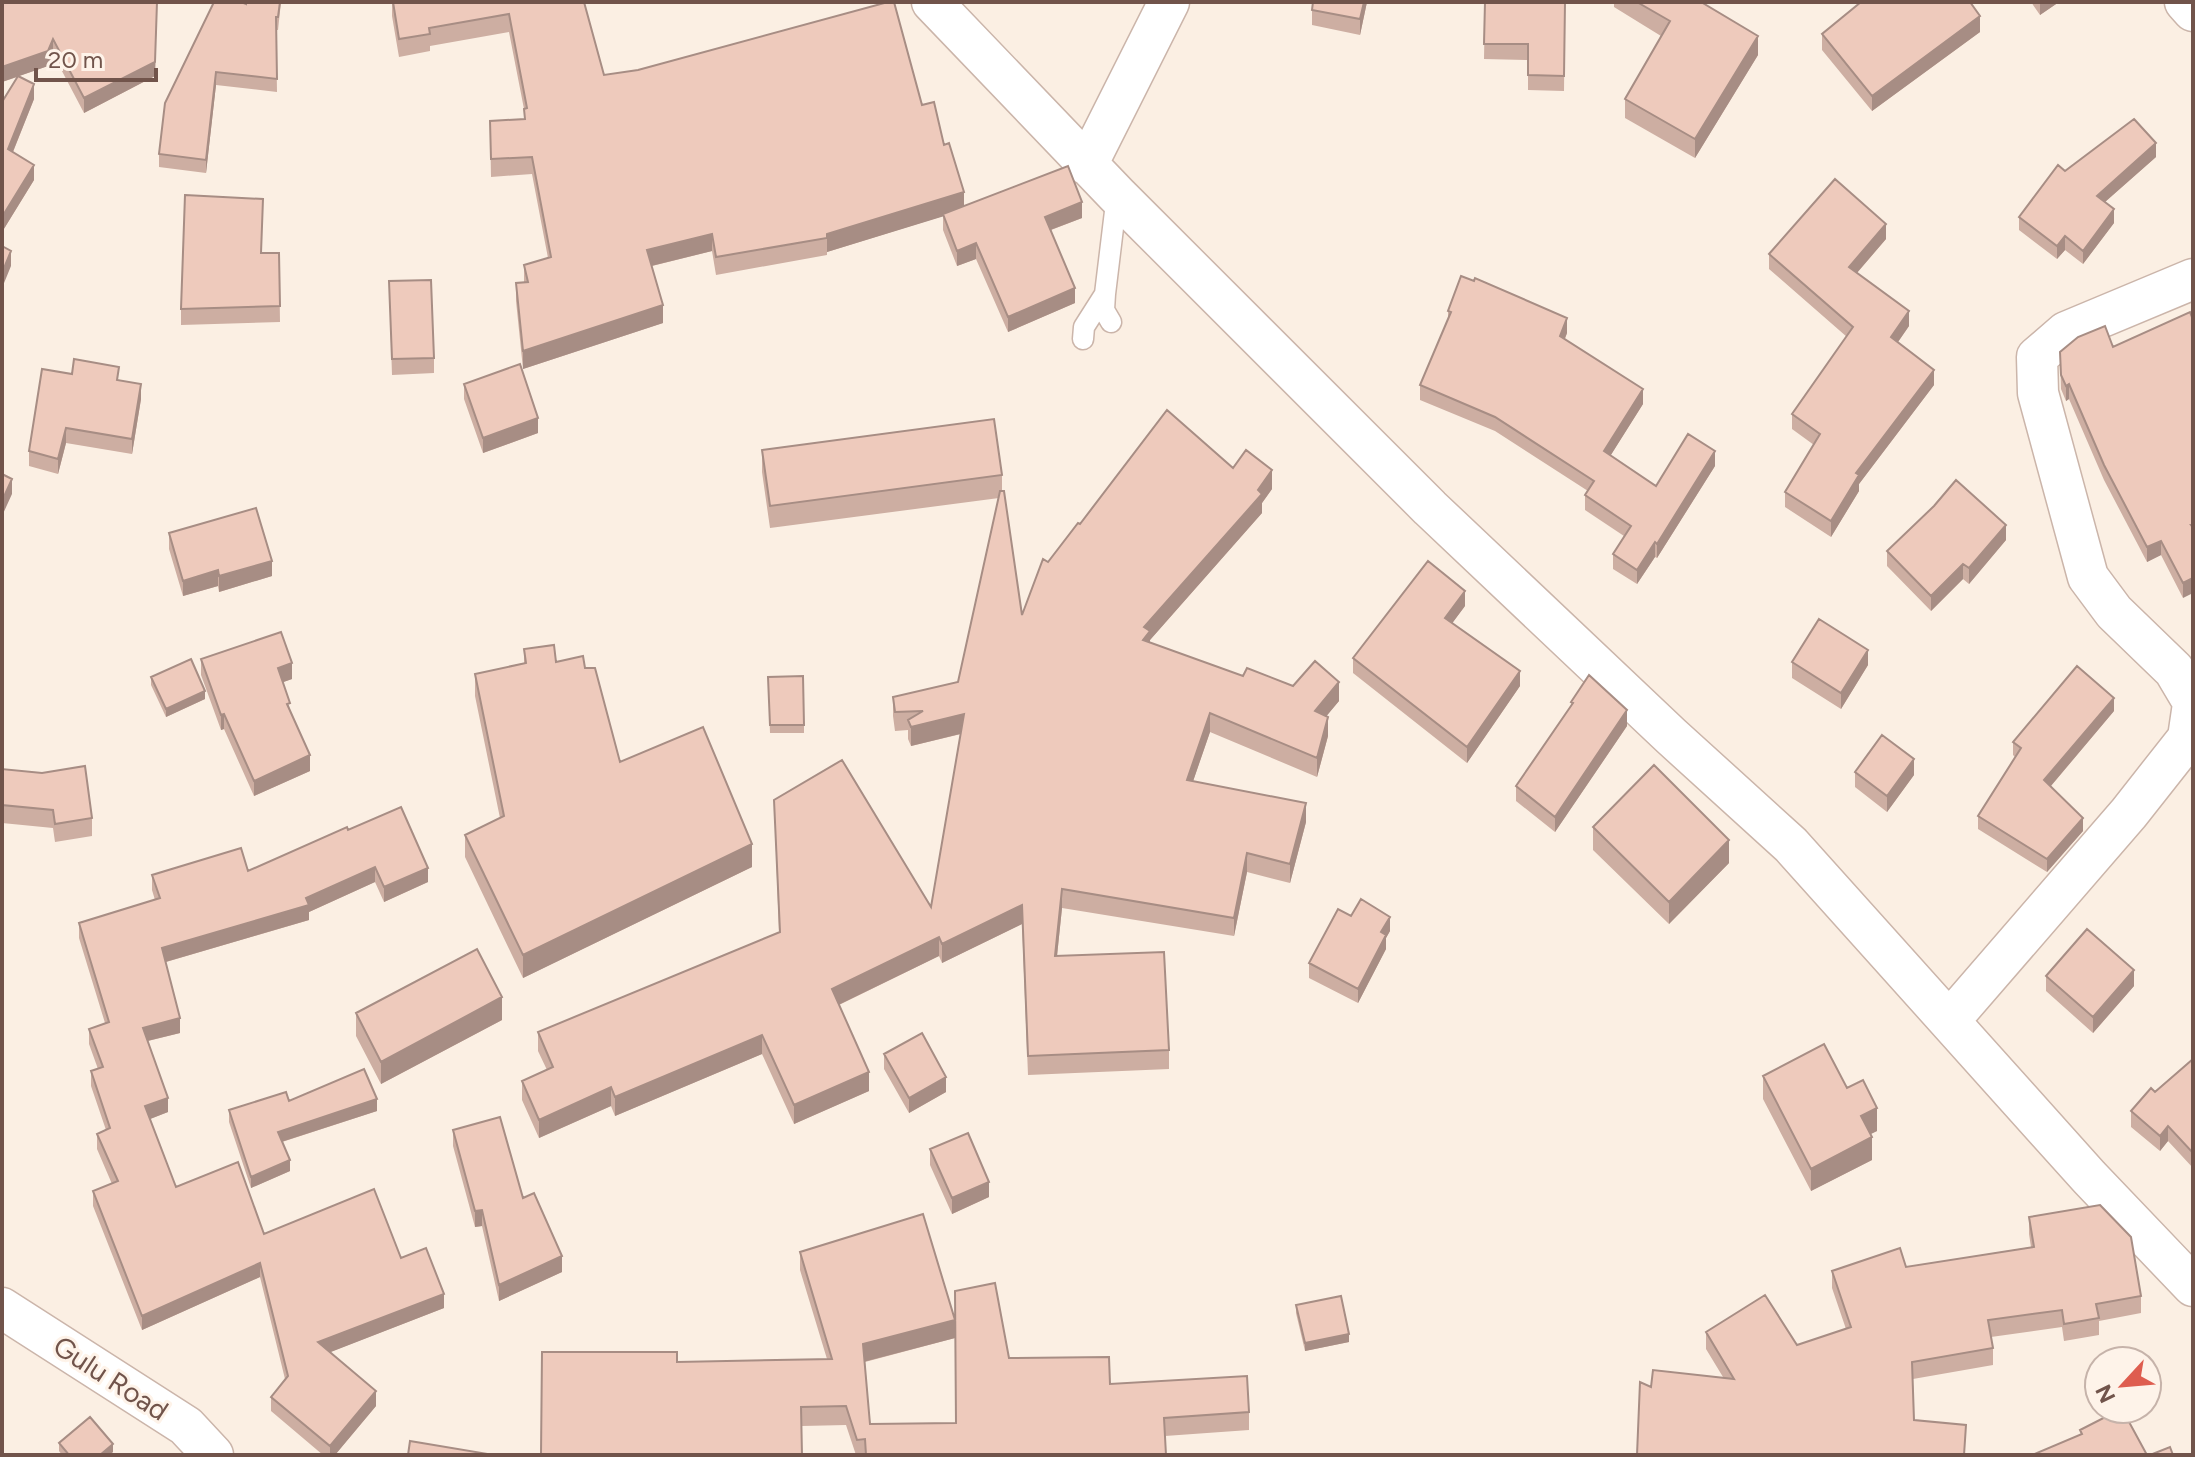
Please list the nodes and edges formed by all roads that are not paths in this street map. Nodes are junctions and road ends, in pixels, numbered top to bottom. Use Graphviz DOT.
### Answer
graph roads {
  1 [pos="932,2"];
  2 [pos="1169,2"];
  3 [pos="2185,2"];
  4 [pos="2193,11"];
  5 [pos="1087,165"];
  6 [pos="1117,195"];
  7 [pos="2193,279"];
  8 [pos="1105,294"];
  9 [pos="1111,322"];
  10 [pos="1083,339"];
  11 [pos="2192,721"];
  12 [pos="1949,1021"];
  13 [pos="2193,1286"];
  14 [pos="2,1308"];
  15 [pos="213,1455"];
  1 -- 5 [label="street"];
  2 -- 5 [label="street"];
  3 -- 4 [label="street"];
  5 -- 6 [label="street"];
  6 -- 8 [label="lane"];
  6 -- 12 [label="street"];
  7 -- 11 [label="street"];
  8 -- 9 [label="lane"];
  8 -- 10 [label="lane"];
  11 -- 12 [label="street"];
  12 -- 13 [label="street"];
  14 -- 15 [label="street, Gulu Road"];
}
